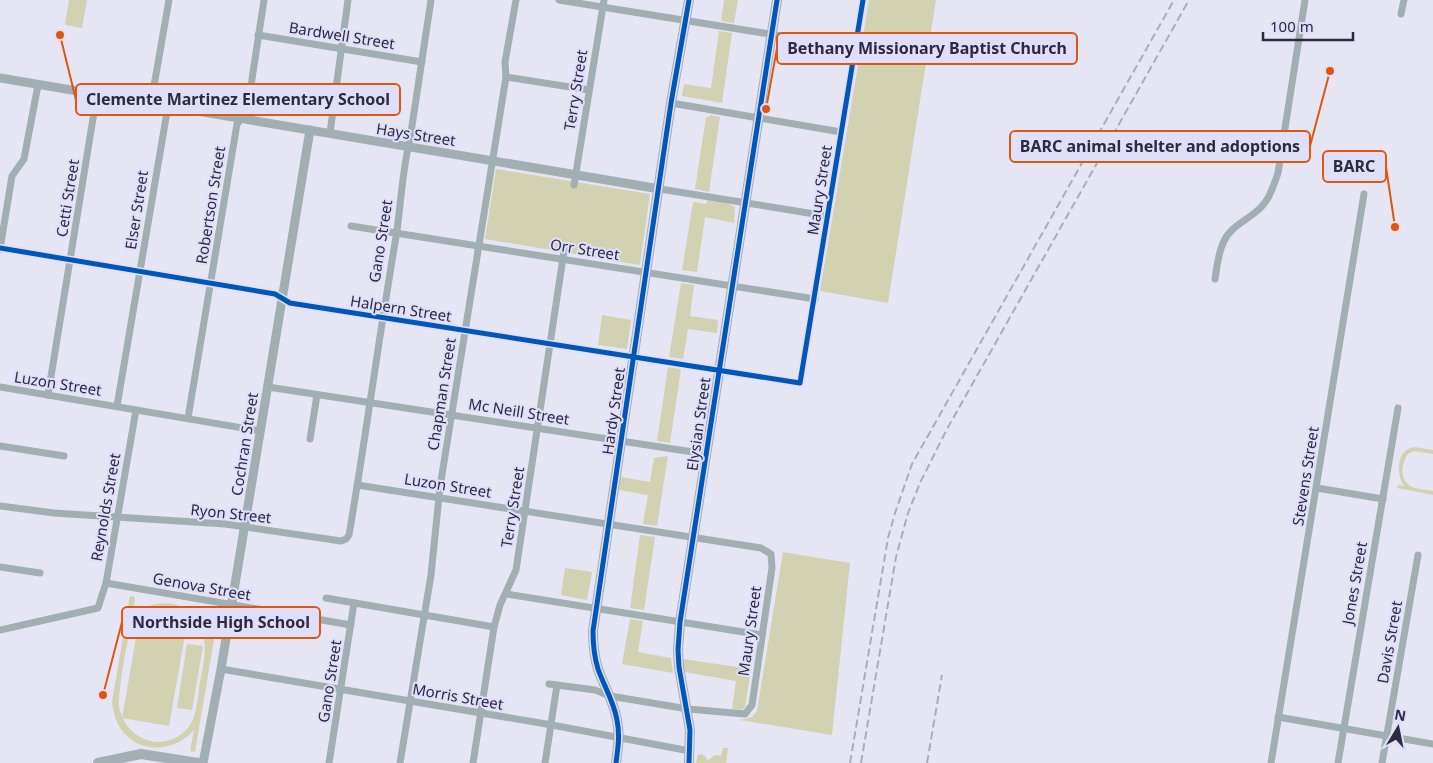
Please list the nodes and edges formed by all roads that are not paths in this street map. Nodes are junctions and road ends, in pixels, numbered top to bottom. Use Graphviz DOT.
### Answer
graph roads {
  1 [pos="169,0"];
  2 [pos="264,0"];
  3 [pos="348,0"];
  4 [pos="431,0"];
  5 [pos="516,0"];
  6 [pos="559,0"];
  7 [pos="689,0"];
  8 [pos="777,0"];
  9 [pos="863,0"];
  10 [pos="1305,0"];
  11 [pos="1404,0"];
  12 [pos="604,4"];
  13 [pos="1401,14"];
  14 [pos="686,21"];
  15 [pos="258,35"];
  16 [pos="771,35"];
  17 [pos="856,48"];
  18 [pos="341,49"];
  19 [pos="422,62"];
  20 [pos="506,77"];
  21 [pos="0,78"];
  22 [pos="38,85"];
  23 [pos="589,90"];
  24 [pos="97,94"];
  25 [pos="151,103"];
  26 [pos="672,103"];
  27 [pos="168,106"];
  28 [pos="242,118"];
  29 [pos="758,118"];
  30 [pos="310,130"];
  31 [pos="841,132"];
  32 [pos="330,133"];
  33 [pos="408,147"];
  34 [pos="492,160"];
  35 [pos="576,175"];
  36 [pos="574,185"];
  37 [pos="660,188"];
  38 [pos="1364,194"];
  39 [pos="745,202"];
  40 [pos="827,216"];
  41 [pos="351,226"];
  42 [pos="396,234"];
  43 [pos="478,246"];
  44 [pos="0,248"];
  45 [pos="564,251"];
  46 [pos="70,260"];
  47 [pos="562,260"];
  48 [pos="140,271"];
  49 [pos="647,273"];
  50 [pos="1215,279"];
  51 [pos="211,283"];
  52 [pos="732,286"];
  53 [pos="815,298"];
  54 [pos="282,299"];
  55 [pos="382,318"];
  56 [pos="466,330"];
  57 [pos="550,344"];
  58 [pos="634,357"];
  59 [pos="718,370"];
  60 [pos="800,383"];
  61 [pos="0,387"];
  62 [pos="268,387"];
  63 [pos="48,395"];
  64 [pos="317,395"];
  65 [pos="370,402"];
  66 [pos="117,406"];
  67 [pos="1398,408"];
  68 [pos="136,410"];
  69 [pos="452,415"];
  70 [pos="188,418"];
  71 [pos="538,428"];
  72 [pos="260,430"];
  73 [pos="310,438"];
  74 [pos="621,442"];
  75 [pos="0,446"];
  76 [pos="706,454"];
  77 [pos="64,456"];
  78 [pos="357,485"];
  79 [pos="1317,488"];
  80 [pos="439,498"];
  81 [pos="1383,499"];
  82 [pos="0,506"];
  83 [pos="525,512"];
  84 [pos="117,518"];
  85 [pos="609,525"];
  86 [pos="244,526"];
  87 [pos="693,539"];
  88 [pos="340,541"];
  89 [pos="771,554"];
  90 [pos="1418,555"];
  91 [pos="0,567"];
  92 [pos="40,573"];
  93 [pos="106,583"];
  94 [pos="506,594"];
  95 [pos="326,598"];
  96 [pos="354,603"];
  97 [pos="231,605"];
  98 [pos="596,608"];
  99 [pos="424,615"];
  100 [pos="680,622"];
  101 [pos="351,626"];
  102 [pos="494,627"];
  103 [pos="0,630"];
  104 [pos="762,635"];
  105 [pos="221,669"];
  106 [pos="549,684"];
  107 [pos="557,685"];
  108 [pos="342,690"];
  109 [pos="610,696"];
  110 [pos="410,702"];
  111 [pos="688,709"];
  112 [pos="481,714"];
  113 [pos="1278,717"];
  114 [pos="552,725"];
  115 [pos="1343,728"];
  116 [pos="1386,736"];
  117 [pos="620,738"];
  118 [pos="1433,744"];
  119 [pos="690,751"];
  120 [pos="98,763"];
  121 [pos="198,763"];
  122 [pos="203,763"];
  123 [pos="329,763"];
  124 [pos="400,763"];
  125 [pos="472,763"];
  126 [pos="545,763"];
  127 [pos="616,763"];
  128 [pos="689,763"];
  129 [pos="1271,763"];
  130 [pos="1338,763"];
  131 [pos="1382,763"];
  1 -- 25 [label="street"];
  2 -- 15 [label="street, Robertson Street"];
  3 -- 18 [label="street"];
  4 -- 19 [label="street, Gano Street"];
  5 -- 20 [label="street, Chapman Street"];
  6 -- 12 [label="street"];
  7 -- 14 [label="main road, Hardy Street"];
  8 -- 16 [label="main road, Elysian Street"];
  9 -- 17 [label="street, Maury Street"];
  10 -- 50 [label="street"];
  11 -- 13 [label="street"];
  12 -- 14 [label="street"];
  12 -- 23 [label="street, Terry Street"];
  14 -- 16 [label="street"];
  14 -- 26 [label="main road, Hardy Street"];
  15 -- 18 [label="street, Bardwell Street"];
  15 -- 28 [label="street, Robertson Street"];
  16 -- 17 [label="street"];
  16 -- 29 [label="main road, Elysian Street"];
  17 -- 31 [label="street, Maury Street"];
  18 -- 19 [label="street, Bardwell Street"];
  18 -- 32 [label="street"];
  19 -- 33 [label="street, Gano Street"];
  20 -- 23 [label="street"];
  20 -- 34 [label="street, Chapman Street"];
  21 -- 22 [label="street, Hays Street"];
  22 -- 24 [label="street, Hays Street"];
  22 -- 44 [label="street"];
  23 -- 35 [label="street, Terry Street"];
  24 -- 25 [label="street, Hays Street"];
  24 -- 46 [label="street, Cetti Street"];
  25 -- 27 [label="street, Hays Street"];
  26 -- 29 [label="street"];
  26 -- 37 [label="main road, Hardy Street"];
  27 -- 28 [label="street, Hays Street"];
  27 -- 48 [label="street, Elser Street"];
  28 -- 30 [label="street, Hays Street"];
  28 -- 51 [label="street, Robertson Street"];
  29 -- 31 [label="street"];
  29 -- 39 [label="main road, Elysian Street"];
  30 -- 32 [label="street, Hays Street"];
  30 -- 54 [label="street, Cochran Street"];
  31 -- 40 [label="street, Maury Street"];
  32 -- 33 [label="street, Hays Street"];
  33 -- 34 [label="street, Hays Street"];
  33 -- 42 [label="street, Gano Street"];
  34 -- 35 [label="street, Hays Street"];
  34 -- 43 [label="street, Chapman Street"];
  35 -- 36 [label="street, Terry Street"];
  35 -- 37 [label="street, Hays Street"];
  37 -- 39 [label="street, Hays Street"];
  37 -- 49 [label="main road, Hardy Street"];
  38 -- 79 [label="street, Stevens Street"];
  39 -- 40 [label="street, Hays Street"];
  39 -- 52 [label="main road, Elysian Street"];
  40 -- 53 [label="street, Maury Street"];
  41 -- 42 [label="street, Orr Street"];
  42 -- 43 [label="street, Orr Street"];
  42 -- 55 [label="street, Gano Street"];
  43 -- 47 [label="street, Orr Street"];
  43 -- 56 [label="street, Chapman Street"];
  44 -- 46 [label="street, Halpern Street"];
  45 -- 47 [label="street, Terry Street"];
  46 -- 48 [label="street, Halpern Street"];
  46 -- 63 [label="street, Cetti Street"];
  47 -- 49 [label="street, Orr Street"];
  47 -- 57 [label="street, Terry Street"];
  48 -- 51 [label="street, Halpern Street"];
  48 -- 66 [label="street, Elser Street"];
  49 -- 52 [label="street, Orr Street"];
  49 -- 58 [label="main road, Hardy Street"];
  51 -- 54 [label="street, Halpern Street"];
  51 -- 70 [label="street, Robertson Street"];
  52 -- 53 [label="street, Orr Street"];
  52 -- 59 [label="main road, Elysian Street"];
  53 -- 60 [label="street, Maury Street"];
  54 -- 55 [label="street, Halpern Street"];
  54 -- 62 [label="street, Cochran Street"];
  55 -- 56 [label="street, Halpern Street"];
  55 -- 65 [label="street, Gano Street"];
  56 -- 57 [label="street, Halpern Street"];
  56 -- 69 [label="street, Chapman Street"];
  57 -- 58 [label="street, Halpern Street"];
  57 -- 71 [label="street, Terry Street"];
  58 -- 59 [label="street, Halpern Street"];
  58 -- 74 [label="main road, Hardy Street"];
  59 -- 60 [label="street, Halpern Street"];
  59 -- 76 [label="main road, Elysian Street"];
  61 -- 63 [label="street, Luzon Street"];
  62 -- 64 [label="street, Mc Neill Street"];
  62 -- 72 [label="street, Cochran Street"];
  63 -- 66 [label="street, Luzon Street"];
  64 -- 65 [label="street, Mc Neill Street"];
  64 -- 73 [label="street"];
  65 -- 69 [label="street, Mc Neill Street"];
  65 -- 78 [label="street, Gano Street"];
  66 -- 68 [label="street, Luzon Street"];
  67 -- 81 [label="street, Jones Street"];
  68 -- 70 [label="street, Luzon Street"];
  68 -- 84 [label="street, Reynolds Street"];
  69 -- 71 [label="street, Mc Neill Street"];
  69 -- 80 [label="street, Chapman Street"];
  70 -- 72 [label="street, Luzon Street"];
  71 -- 74 [label="street, Mc Neill Street"];
  71 -- 83 [label="street, Terry Street"];
  72 -- 86 [label="street, Cochran Street"];
  74 -- 76 [label="street, Mc Neill Street"];
  74 -- 85 [label="main road, Hardy Street"];
  75 -- 77 [label="street"];
  76 -- 87 [label="main road, Elysian Street"];
  78 -- 80 [label="street, Luzon Street"];
  78 -- 88 [label="street, Gano Street"];
  79 -- 81 [label="street"];
  79 -- 113 [label="street, Stevens Street"];
  80 -- 83 [label="street, Luzon Street"];
  80 -- 99 [label="street, Chapman Street"];
  81 -- 115 [label="street, Jones Street"];
  82 -- 84 [label="street, Ryon Street"];
  83 -- 85 [label="street, Luzon Street"];
  83 -- 94 [label="street, Terry Street"];
  84 -- 86 [label="street, Ryon Street"];
  84 -- 93 [label="street, Reynolds Street"];
  85 -- 87 [label="street, Luzon Street"];
  85 -- 98 [label="main road, Hardy Street"];
  86 -- 88 [label="street, Ryon Street"];
  86 -- 97 [label="street, Cochran Street"];
  87 -- 89 [label="street, Luzon Street"];
  87 -- 100 [label="main road, Elysian Street"];
  89 -- 104 [label="street, Maury Street"];
  90 -- 116 [label="street, Davis Street"];
  91 -- 92 [label="street"];
  93 -- 97 [label="street, Genova Street"];
  93 -- 103 [label="street, Reynolds Street"];
  94 -- 98 [label="street"];
  94 -- 102 [label="street, Terry Street"];
  95 -- 96 [label="street"];
  96 -- 99 [label="street"];
  96 -- 101 [label="street, Gano Street"];
  97 -- 101 [label="street, Genova Street"];
  97 -- 105 [label="street, Cochran Street"];
  98 -- 100 [label="street"];
  98 -- 109 [label="main road, Hardy Street"];
  99 -- 102 [label="street"];
  99 -- 110 [label="street, Chapman Street"];
  100 -- 104 [label="street"];
  100 -- 111 [label="main road, Elysian Street"];
  101 -- 108 [label="street, Gano Street"];
  102 -- 112 [label="street, Terry Street"];
  104 -- 111 [label="street, Maury Street"];
  105 -- 108 [label="street, Morris Street"];
  105 -- 122 [label="street, Cochran Street"];
  106 -- 107 [label="street"];
  107 -- 109 [label="street"];
  107 -- 114 [label="street"];
  108 -- 110 [label="street, Morris Street"];
  108 -- 123 [label="street, Gano Street"];
  109 -- 111 [label="street"];
  109 -- 117 [label="main road, Hardy Street"];
  110 -- 112 [label="street, Morris Street"];
  110 -- 124 [label="street, Chapman Street"];
  111 -- 119 [label="main road, Elysian Street"];
  112 -- 114 [label="street, Morris Street"];
  112 -- 125 [label="street, Terry Street"];
  113 -- 115 [label="street"];
  113 -- 129 [label="street, Stevens Street"];
  114 -- 117 [label="street, Morris Street"];
  114 -- 126 [label="street"];
  115 -- 116 [label="street"];
  115 -- 130 [label="street, Jones Street"];
  116 -- 118 [label="street"];
  116 -- 131 [label="street, Davis Street"];
  117 -- 119 [label="street, Morris Street"];
  117 -- 127 [label="main road, Hardy Street"];
  119 -- 128 [label="main road, Elysian Street"];
  120 -- 121 [label="main road"];
}
